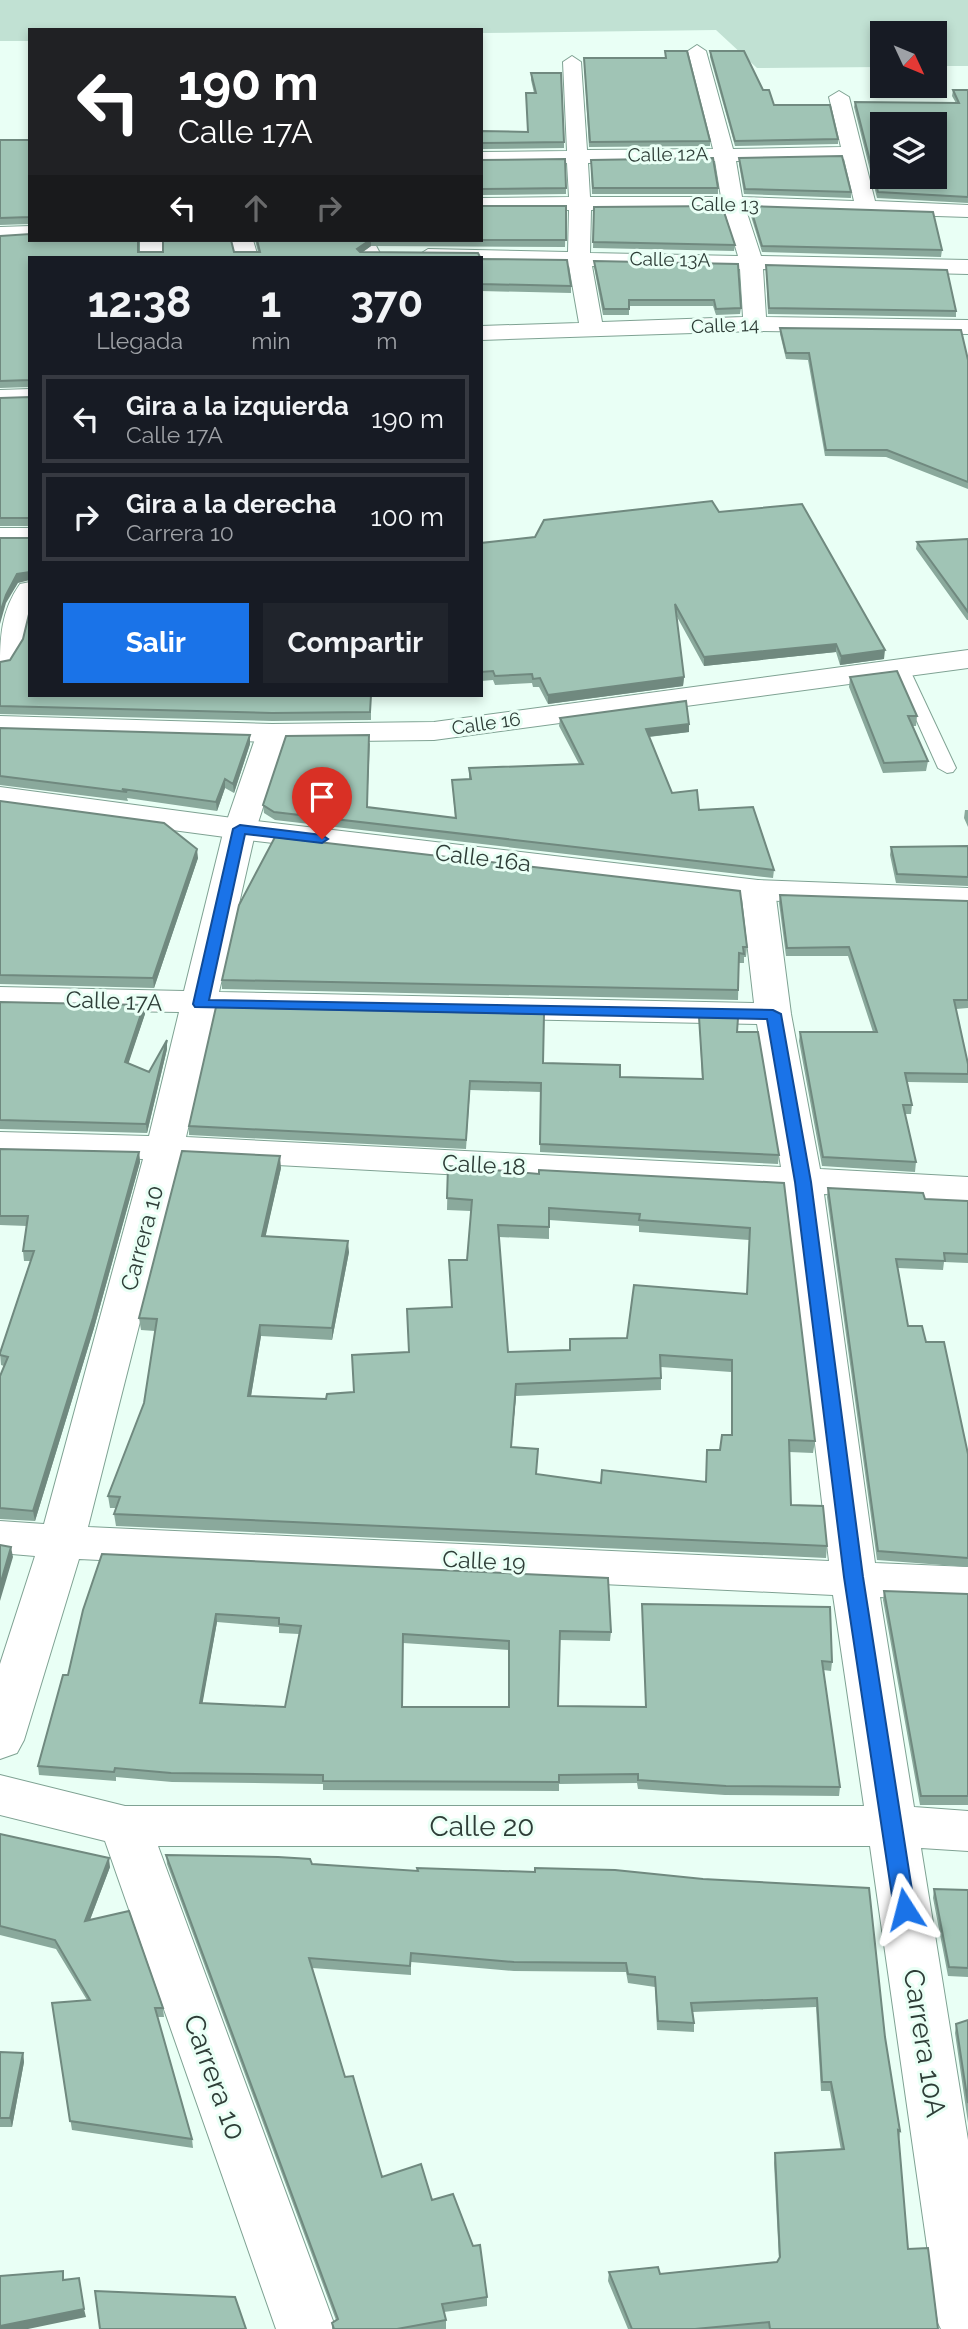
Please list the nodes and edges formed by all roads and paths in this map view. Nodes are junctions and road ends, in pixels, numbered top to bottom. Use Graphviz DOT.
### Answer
graph roads {
  1 [pos="697,51"];
  2 [pos="572,62"];
  3 [pos="839,97"];
  4 [pos="724,153"];
  5 [pos="854,153"];
  6 [pos="578,156"];
  7 [pos="483,158"];
  8 [pos="580,203"];
  9 [pos="733,203"];
  10 [pos="483,204"];
  11 [pos="866,208"];
  12 [pos="968,211"];
  13 [pos="28,232"];
  14 [pos="0,234"];
  15 [pos="368,251"];
  16 [pos="579,257"];
  17 [pos="751,261"];
  18 [pos="968,267"];
  19 [pos="755,324"];
  20 [pos="968,327"];
  21 [pos="592,330"];
  22 [pos="483,333"];
  23 [pos="28,396"];
  24 [pos="0,397"];
  25 [pos="0,536"];
  26 [pos="28,536"];
  27 [pos="28,593"];
  28 [pos="9,619"];
  29 [pos="968,659"];
  30 [pos="0,660"];
  31 [pos="901,668"];
  32 [pos="0,725"];
  33 [pos="271,733"];
  34 [pos="947,768"];
  35 [pos="0,797"];
  36 [pos="240,829"];
  37 [pos="758,890"];
  38 [pos="968,898"];
  39 [pos="0,998"];
  40 [pos="200,1004"];
  41 [pos="773,1014"];
  42 [pos="0,1144"];
  43 [pos="165,1148"];
  44 [pos="803,1182"];
  45 [pos="968,1189"];
  46 [pos="0,1537"];
  47 [pos="62,1542"];
  48 [pos="854,1577"];
  49 [pos="968,1584"];
  50 [pos="0,1740"];
  51 [pos="0,1795"];
  52 [pos="125,1826"];
  53 [pos="892,1826"];
  54 [pos="968,1831"];
  55 [pos="968,2323"];
  56 [pos="306,2329"];
  1 -- 4 [label="street"];
  2 -- 6 [label="street"];
  3 -- 5 [label="street"];
  4 -- 5 [label="street, Calle 12A"];
  4 -- 6 [label="street, Calle 12A"];
  4 -- 9 [label="street"];
  5 -- 11 [label="street"];
  6 -- 7 [label="street, Calle 12A"];
  6 -- 8 [label="street"];
  8 -- 9 [label="street, Calle 13"];
  8 -- 10 [label="street, Calle 13"];
  8 -- 16 [label="street"];
  9 -- 11 [label="street, Calle 13"];
  9 -- 17 [label="street"];
  11 -- 12 [label="street, Calle 13"];
  13 -- 14 [label="street"];
  15 -- 16 [label="street, Calle 13A"];
  16 -- 17 [label="street, Calle 13A"];
  16 -- 21 [label="street"];
  17 -- 18 [label="street, Calle 13A"];
  17 -- 19 [label="street"];
  19 -- 20 [label="street, Calle 14"];
  19 -- 21 [label="street, Calle 14"];
  21 -- 22 [label="street, Calle 14"];
  23 -- 24 [label="street"];
  25 -- 26 [label="street"];
  27 -- 28 [label="street"];
  28 -- 30 [label="street"];
  29 -- 31 [label="street, Calle 16"];
  31 -- 33 [label="street, Calle 16"];
  31 -- 34 [label="lane"];
  32 -- 33 [label="street, Calle 16"];
  33 -- 36 [label="street, Carrera 10"];
  35 -- 36 [label="street, Calle 16a"];
  36 -- 37 [label="street, Calle 16a"];
  36 -- 40 [label="street, Carrera 10"];
  37 -- 38 [label="street, Calle 16a"];
  37 -- 41 [label="street, Carrera 10A"];
  39 -- 40 [label="street, Calle 17A"];
  40 -- 41 [label="street, Calle 17A"];
  40 -- 43 [label="street, Carrera 10"];
  41 -- 44 [label="street, Carrera 10A"];
  42 -- 43 [label="street, Calle 18"];
  43 -- 44 [label="street, Calle 18"];
  43 -- 47 [label="street, Carrera 10"];
  44 -- 45 [label="street, Calle 18"];
  44 -- 48 [label="street, Carrera 10A"];
  46 -- 47 [label="street, Calle 19"];
  47 -- 48 [label="street, Calle 19"];
  47 -- 50 [label="street, Carrera 10"];
  48 -- 49 [label="street, Calle 19"];
  48 -- 53 [label="street, Carrera 10A"];
  51 -- 52 [label="street, Calle 20"];
  52 -- 53 [label="street, Calle 20"];
  52 -- 56 [label="street, Carrera 10"];
  53 -- 54 [label="street, Calle 20"];
  53 -- 55 [label="street, Carrera 10A"];
}
